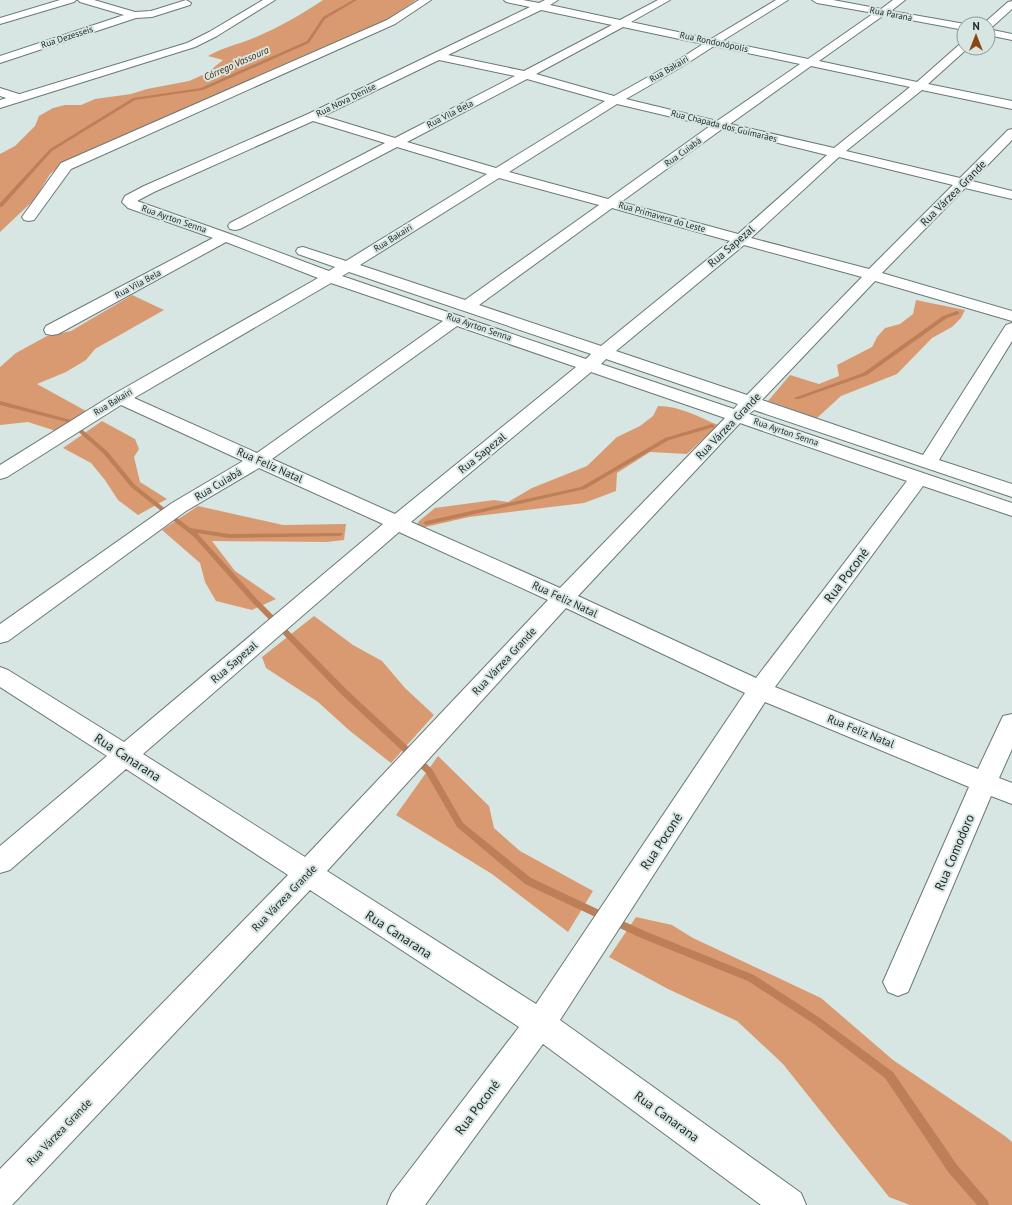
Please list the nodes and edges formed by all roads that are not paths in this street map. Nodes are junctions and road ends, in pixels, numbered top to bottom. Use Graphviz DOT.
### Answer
graph roads {
  1 [pos="71,0"];
  2 [pos="83,0"];
  3 [pos="270,0"];
  4 [pos="426,0"];
  5 [pos="509,0"];
  6 [pos="553,0"];
  7 [pos="665,0"];
  8 [pos="783,0"];
  9 [pos="817,0"];
  10 [pos="900,0"];
  11 [pos="181,1"];
  12 [pos="1012,4"];
  13 [pos="539,7"];
  14 [pos="882,12"];
  15 [pos="135,15"];
  16 [pos="996,17"];
  17 [pos="0,21"];
  18 [pos="620,23"];
  19 [pos="956,26"];
  20 [pos="996,33"];
  21 [pos="1012,36"];
  22 [pos="713,42"];
  23 [pos="956,53"];
  24 [pos="437,56"];
  25 [pos="0,60"];
  26 [pos="811,62"];
  27 [pos="526,75"];
  28 [pos="918,86"];
  29 [pos="0,92"];
  30 [pos="18,98"];
  31 [pos="615,100"];
  32 [pos="0,104"];
  33 [pos="1012,106"];
  34 [pos="312,117"];
  35 [pos="721,124"];
  36 [pos="1012,133"];
  37 [pos="397,142"];
  38 [pos="836,153"];
  39 [pos="498,173"];
  40 [pos="963,183"];
  41 [pos="1012,195"];
  42 [pos="137,196"];
  43 [pos="613,203"];
  44 [pos="29,217"];
  45 [pos="230,232"];
  46 [pos="740,240"];
  47 [pos="347,266"];
  48 [pos="872,275"];
  49 [pos="330,277"];
  50 [pos="462,312"];
  51 [pos="1012,316"];
  52 [pos="1012,328"];
  53 [pos="52,330"];
  54 [pos="605,352"];
  55 [pos="590,364"];
  56 [pos="120,398"];
  57 [pos="751,403"];
  58 [pos="738,416"];
  59 [pos="259,460"];
  60 [pos="924,470"];
  61 [pos="0,473"];
  62 [pos="1012,491"];
  63 [pos="1012,510"];
  64 [pos="397,523"];
  65 [pos="563,598"];
  66 [pos="0,636"];
  67 [pos="0,676"];
  68 [pos="760,690"];
  69 [pos="1012,723"];
  70 [pos="125,755"];
  71 [pos="984,782"];
  72 [pos="1012,794"];
  73 [pos="0,862"];
  74 [pos="307,874"];
  75 [pos="898,982"];
  76 [pos="540,1024"];
  77 [pos="0,1193"];
  78 [pos="404,1205"];
  79 [pos="789,1205"];
  1 -- 17 [label="street"];
  2 -- 15 [label="street, Rua Dezesseis"];
  3 -- 30 [label="street"];
  4 -- 44 [label="street"];
  5 -- 13 [label="street, Rua Rondonópolis"];
  6 -- 13 [label="street, Rua Nova Denise"];
  7 -- 18 [label="street, Rua Vila Bela"];
  8 -- 22 [label="street, Rua Bakairi"];
  9 -- 14 [label="street, Rua Paraná"];
  10 -- 14 [label="street, Rua Cuiabá"];
  11 -- 15 [label="street, Rua Dezesseis"];
  12 -- 16 [label="street"];
  13 -- 18 [label="street, Rua Rondonópolis"];
  13 -- 24 [label="street, Rua Nova Denise"];
  14 -- 19 [label="street, Rua Paraná"];
  14 -- 26 [label="street, Rua Cuiabá"];
  15 -- 25 [label="street, Rua Dezesseis"];
  18 -- 22 [label="street, Rua Rondonópolis"];
  18 -- 27 [label="street, Rua Vila Bela"];
  20 -- 21 [label="street"];
  22 -- 26 [label="street, Rua Rondonópolis"];
  22 -- 31 [label="street, Rua Bakairi"];
  23 -- 28 [label="street, Rua Sapezal"];
  24 -- 27 [label="street, Rua Chapada dos Guimarães"];
  24 -- 34 [label="street, Rua Nova Denise"];
  26 -- 28 [label="street, Rua Rondonópolis"];
  26 -- 35 [label="street, Rua Cuiabá"];
  27 -- 31 [label="street, Rua Chapada dos Guimarães"];
  27 -- 37 [label="street, Rua Vila Bela"];
  28 -- 33 [label="street"];
  28 -- 38 [label="street, Rua Sapezal"];
  29 -- 30 [label="street"];
  30 -- 32 [label="street"];
  31 -- 35 [label="street, Rua Chapada dos Guimarães"];
  31 -- 39 [label="street, Rua Bakairi"];
  34 -- 37 [label="street, Rua Primavera do Leste"];
  34 -- 42 [label="street, Rua Nova Denise"];
  35 -- 38 [label="street, Rua Chapada dos Guimarães"];
  35 -- 43 [label="street, Rua Cuiabá"];
  36 -- 40 [label="street, Rua Várzea Grande"];
  37 -- 39 [label="street, Rua Primavera do Leste"];
  37 -- 45 [label="street, Rua Vila Bela"];
  38 -- 40 [label="street, Rua Chapada dos Guimarães"];
  38 -- 46 [label="street, Rua Sapezal"];
  39 -- 43 [label="street, Rua Primavera do Leste"];
  39 -- 47 [label="street, Rua Bakairi"];
  40 -- 41 [label="street, Rua Chapada dos Guimarães"];
  40 -- 48 [label="street, Rua Várzea Grande"];
  42 -- 45 [label="street, Rua Ayrton Senna"];
  43 -- 46 [label="street, Rua Primavera do Leste"];
  43 -- 50 [label="street, Rua Cuiabá"];
  45 -- 47 [label="street, Rua Ayrton Senna"];
  45 -- 49 [label="street, Rua Ayrton Senna"];
  45 -- 53 [label="street, Rua Vila Bela"];
  46 -- 48 [label="street, Rua Primavera do Leste"];
  46 -- 54 [label="street, Rua Sapezal"];
  47 -- 49 [label="street, Rua Bakairi"];
  47 -- 50 [label="street, Rua Ayrton Senna"];
  48 -- 51 [label="street, Rua Primavera do Leste"];
  48 -- 57 [label="street, Rua Várzea Grande"];
  49 -- 50 [label="street, Rua Ayrton Senna"];
  49 -- 56 [label="street, Rua Bakairi"];
  50 -- 54 [label="street, Rua Ayrton Senna"];
  50 -- 55 [label="street, Rua Ayrton Senna"];
  50 -- 59 [label="street, Rua Cuiabá"];
  52 -- 60 [label="street, Rua Poconé"];
  54 -- 55 [label="street, Rua Sapezal"];
  54 -- 57 [label="street, Rua Ayrton Senna"];
  55 -- 58 [label="street, Rua Ayrton Senna"];
  55 -- 64 [label="street, Rua Sapezal"];
  56 -- 59 [label="street, Rua Feliz Natal"];
  56 -- 61 [label="street, Rua Bakairi"];
  57 -- 58 [label="street, Rua Várzea Grande"];
  57 -- 60 [label="street, Rua Ayrton Senna"];
  58 -- 60 [label="street, Rua Ayrton Senna"];
  58 -- 65 [label="street, Rua Várzea Grande"];
  59 -- 64 [label="street, Rua Feliz Natal"];
  59 -- 66 [label="street, Rua Cuiabá"];
  60 -- 62 [label="street, Rua Ayrton Senna"];
  60 -- 63 [label="street, Rua Ayrton Senna"];
  60 -- 68 [label="street, Rua Poconé"];
  64 -- 65 [label="street, Rua Feliz Natal"];
  64 -- 70 [label="street, Rua Sapezal"];
  65 -- 68 [label="street, Rua Feliz Natal"];
  65 -- 74 [label="street, Rua Várzea Grande"];
  67 -- 70 [label="street, Rua Canarana"];
  68 -- 71 [label="street, Rua Feliz Natal"];
  68 -- 76 [label="street, Rua Poconé"];
  69 -- 71 [label="street, Rua Comodoro"];
  70 -- 73 [label="street, Rua Sapezal"];
  70 -- 74 [label="street, Rua Canarana"];
  71 -- 72 [label="street, Rua Feliz Natal"];
  71 -- 75 [label="street, Rua Comodoro"];
  74 -- 76 [label="street, Rua Canarana"];
  74 -- 77 [label="street, Rua Várzea Grande"];
  76 -- 78 [label="street, Rua Poconé"];
  76 -- 79 [label="street, Rua Canarana"];
}
